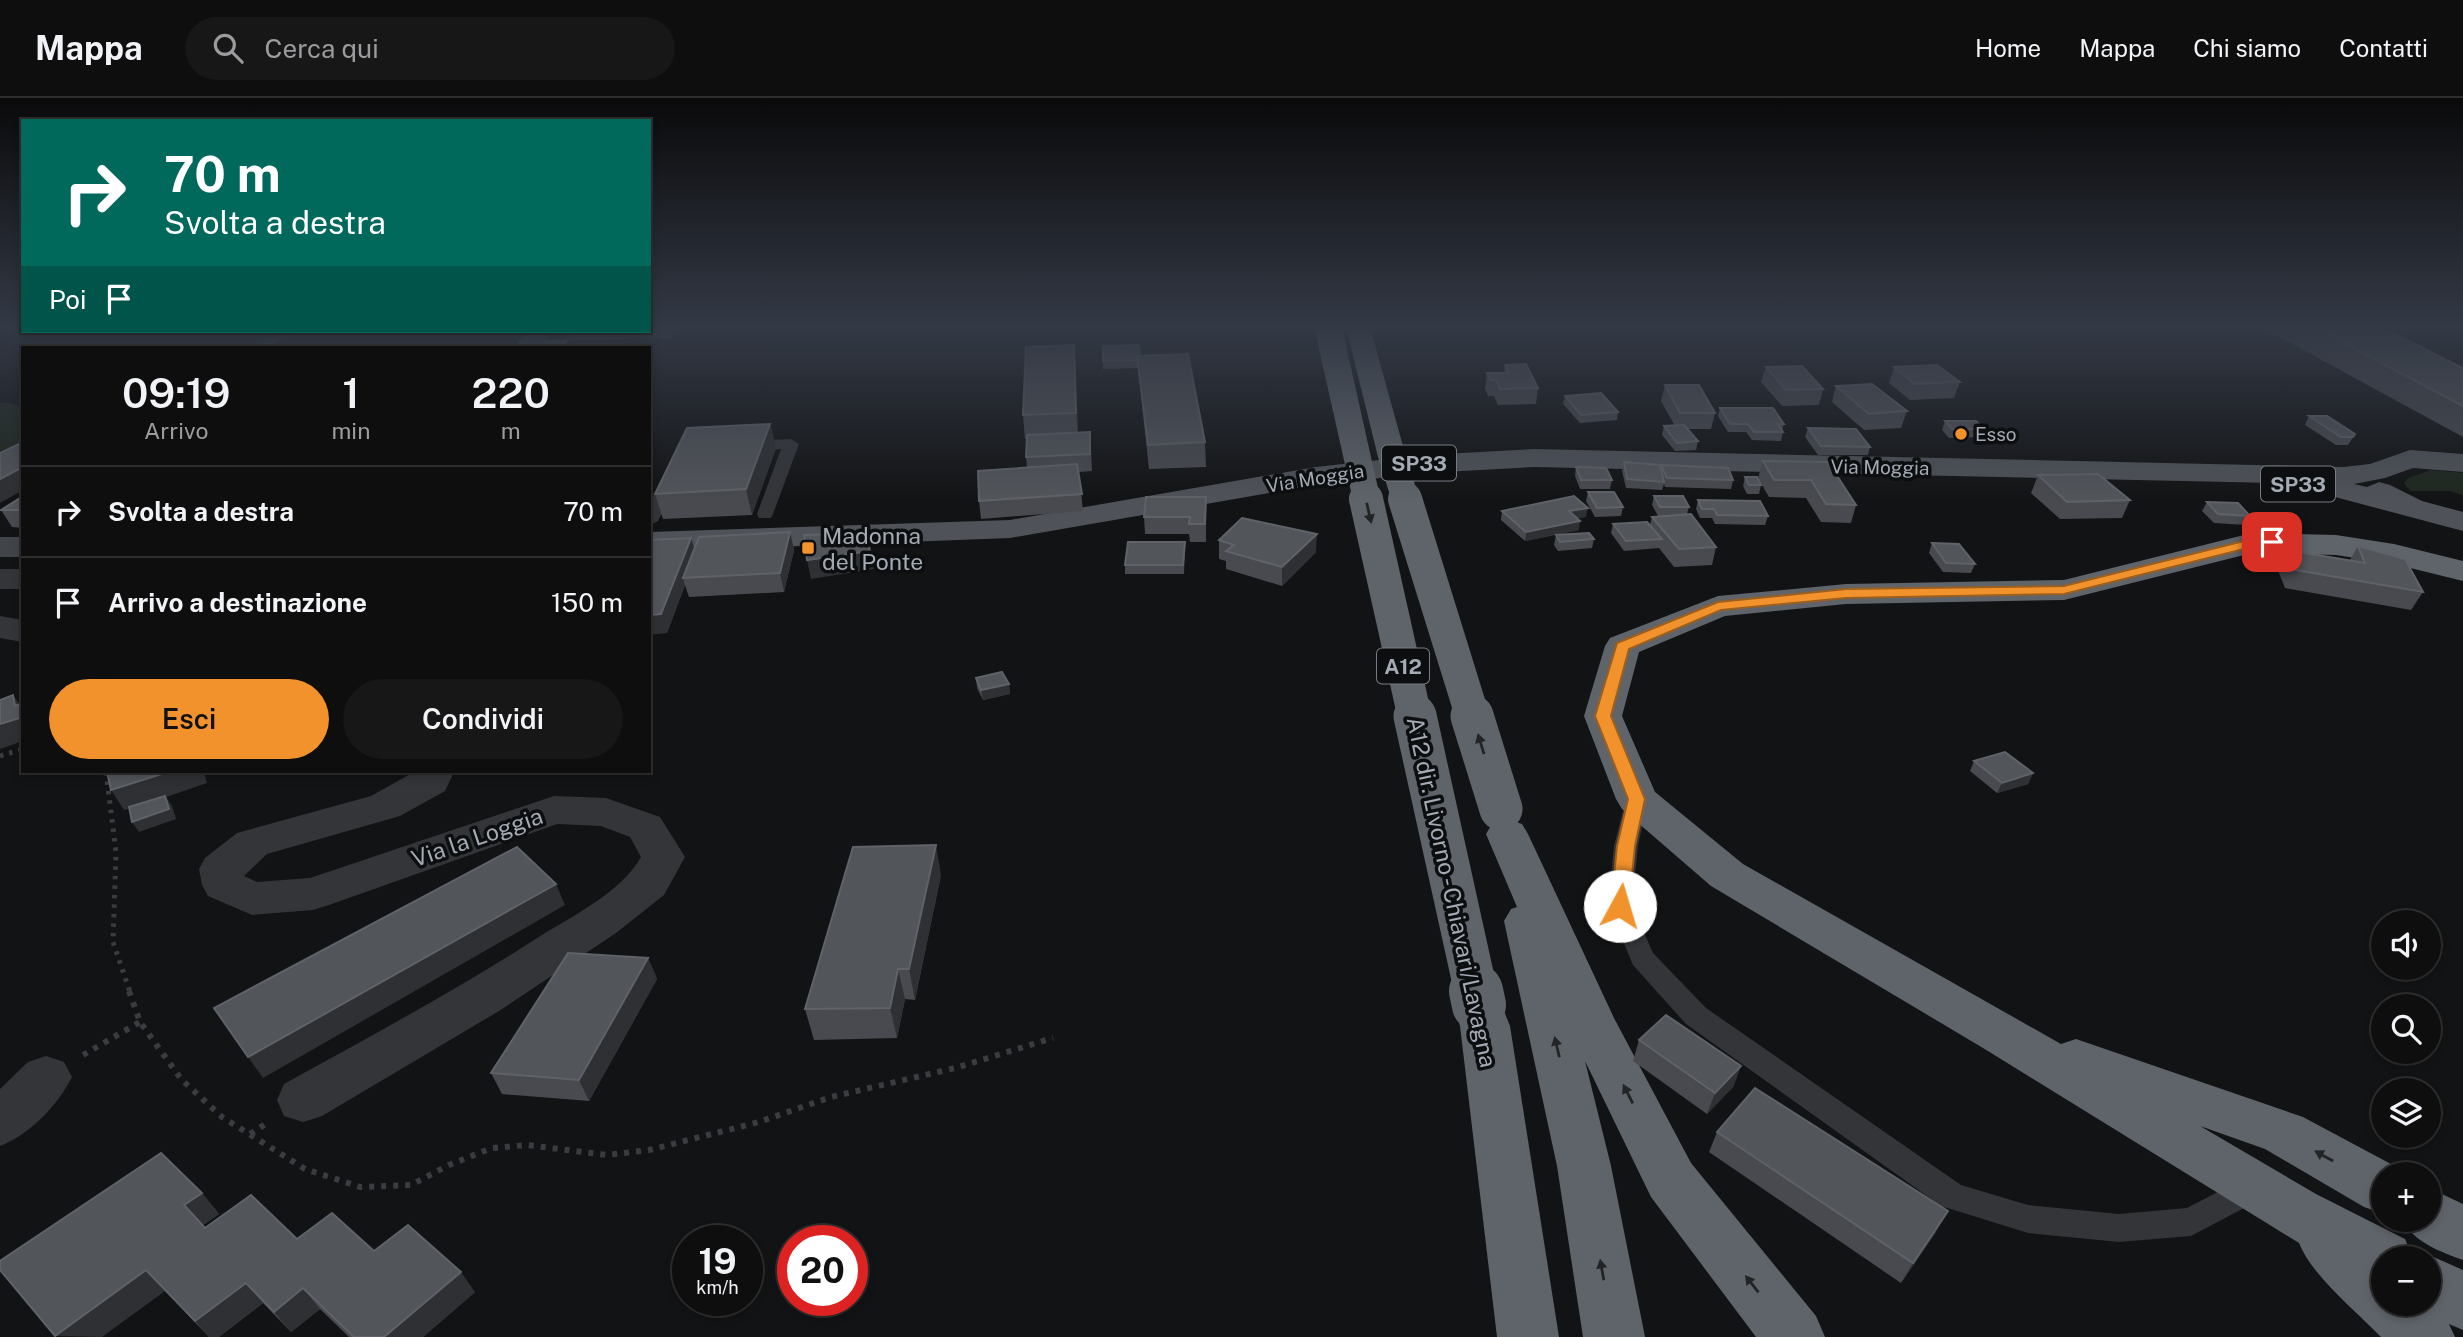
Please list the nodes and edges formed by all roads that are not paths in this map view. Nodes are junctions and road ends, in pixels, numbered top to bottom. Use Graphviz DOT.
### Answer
graph roads {
  1 [pos="1341,385"];
  2 [pos="1373,385"];
  3 [pos="725,447"];
  4 [pos="680,461"];
  5 [pos="2463,463"];
  6 [pos="2375,472"];
  7 [pos="2193,474"];
  8 [pos="2400,504"];
  9 [pos="765,514"];
  10 [pos="651,518"];
  11 [pos="2463,522"];
  12 [pos="651,542"];
  13 [pos="0,547"];
  14 [pos="21,547"];
  15 [pos="2463,571"];
  16 [pos="0,579"];
  17 [pos="21,579"];
  18 [pos="0,627"];
  19 [pos="21,631"];
  20 [pos="434,773"];
  21 [pos="1637,799"];
  22 [pos="1504,821"];
  23 [pos="2001,1034"];
  24 [pos="46,1077"];
  25 [pos="303,1100"];
  26 [pos="0,1123"];
  27 [pos="1500,1139"];
  28 [pos="2371,1182"];
  29 [pos="2275,1199"];
  30 [pos="2441,1221"];
  31 [pos="2463,1234"];
  32 [pos="2371,1251"];
  33 [pos="2371,1285"];
  34 [pos="2441,1289"];
  35 [pos="2463,1301"];
  36 [pos="2402,1316"];
  37 [pos="1505,1337"];
  38 [pos="1528,1337"];
  39 [pos="1614,1337"];
  40 [pos="1794,1337"];
  41 [pos="2424,1337"];
  1 -- 27 [label="highway, A12 dir. Livorno - Chiavari/Lavagna / A12, one-way, bridge"];
  22 -- 2 [label="highway, A12, one-way, bridge"];
  3 -- 9 [label="lane"];
  4 -- 10 [label="lane"];
  5 -- 6 [label="main road, Via Moggia / SP33"];
  6 -- 7 [label="main road, Via Moggia / SP33"];
  6 -- 8 [label="main road, Via Moggia / SP33"];
  7 -- 8 [label="main road, Via Moggia / SP33"];
  7 -- 12 [label="main road, Via Moggia / SP33"];
  8 -- 11 [label="main road, Via Moggia / SP33"];
  13 -- 14 [label="street"];
  15 -- 21 [label="highway"];
  16 -- 17 [label="street"];
  18 -- 19 [label="street"];
  20 -- 25 [label="street, Via la Loggia"];
  21 -- 23 [label="highway"];
  21 -- 29 [label="lane"];
  39 -- 22 [label="highway, A12, one-way"];
  40 -- 22 [label="highway, one-way"];
  28 -- 23 [label="highway, one-way"];
  23 -- 29 [label="highway"];
  24 -- 26 [label="street"];
  27 -- 37 [label="highway"];
  27 -- 38 [label="highway, A12 dir. Livorno - Chiavari/Lavagna / A12"];
  29 -- 32 [label="highway"];
  29 -- 33 [label="highway"];
  30 -- 31 [label="highway"];
  34 -- 35 [label="highway"];
  36 -- 41 [label="highway"];
}
